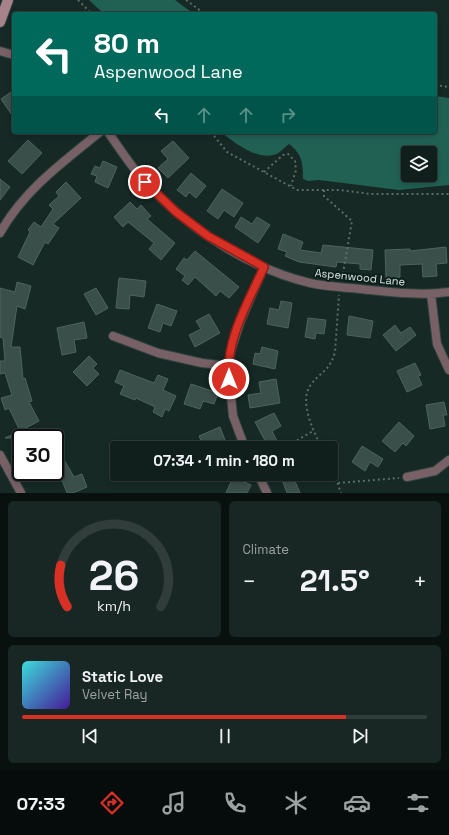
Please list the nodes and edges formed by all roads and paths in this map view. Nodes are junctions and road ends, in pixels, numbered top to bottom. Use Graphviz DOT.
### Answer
graph roads {
  1 [pos="8,0"];
  2 [pos="78,0"];
  3 [pos="186,0"];
  4 [pos="90,12"];
  5 [pos="202,12"];
  6 [pos="0,22"];
  7 [pos="0,51"];
  8 [pos="12,54"];
  9 [pos="437,85"];
  10 [pos="449,87"];
  11 [pos="98,134"];
  12 [pos="109,134"];
  13 [pos="213,134"];
  14 [pos="264,173"];
  15 [pos="291,186"];
  16 [pos="324,190"];
  17 [pos="449,194"];
  18 [pos="0,232"];
  19 [pos="264,267"];
  20 [pos="340,286"];
  21 [pos="449,292"];
  22 [pos="430,294"];
  23 [pos="113,336"];
  24 [pos="228,366"];
  25 [pos="449,370"];
  26 [pos="313,431"];
  27 [pos="242,441"];
  28 [pos="296,441"];
  29 [pos="318,441"];
  30 [pos="0,455"];
  31 [pos="449,460"];
  32 [pos="407,477"];
  33 [pos="261,481"];
  34 [pos="338,483"];
  35 [pos="21,493"];
  36 [pos="267,493"];
  37 [pos="341,493"];
  1 -- 6 [label="main road"];
  2 -- 4 [label="path"];
  3 -- 5 [label="path"];
  7 -- 8 [label="street"];
  9 -- 10 [label="path"];
  11 -- 18 [label="street"];
  12 -- 19 [label="street, Aspenwood Lane"];
  13 -- 14 [label="path"];
  14 -- 15 [label="path"];
  14 -- 15 [label="path"];
  15 -- 16 [label="path"];
  16 -- 17 [label="path"];
  16 -- 20 [label="path"];
  19 -- 20 [label="street, Aspenwood Lane"];
  19 -- 24 [label="street"];
  20 -- 22 [label="street, Aspenwood Lane"];
  20 -- 26 [label="path"];
  21 -- 22 [label="street, Aspenwood Lane"];
  22 -- 25 [label="street"];
  23 -- 24 [label="street"];
  24 -- 27 [label="street"];
  26 -- 28 [label="path"];
  26 -- 29 [label="path"];
  30 -- 35 [label="street"];
  31 -- 32 [label="street"];
  32 -- 34 [label="path"];
  33 -- 36 [label="street"];
  34 -- 37 [label="path"];
}
